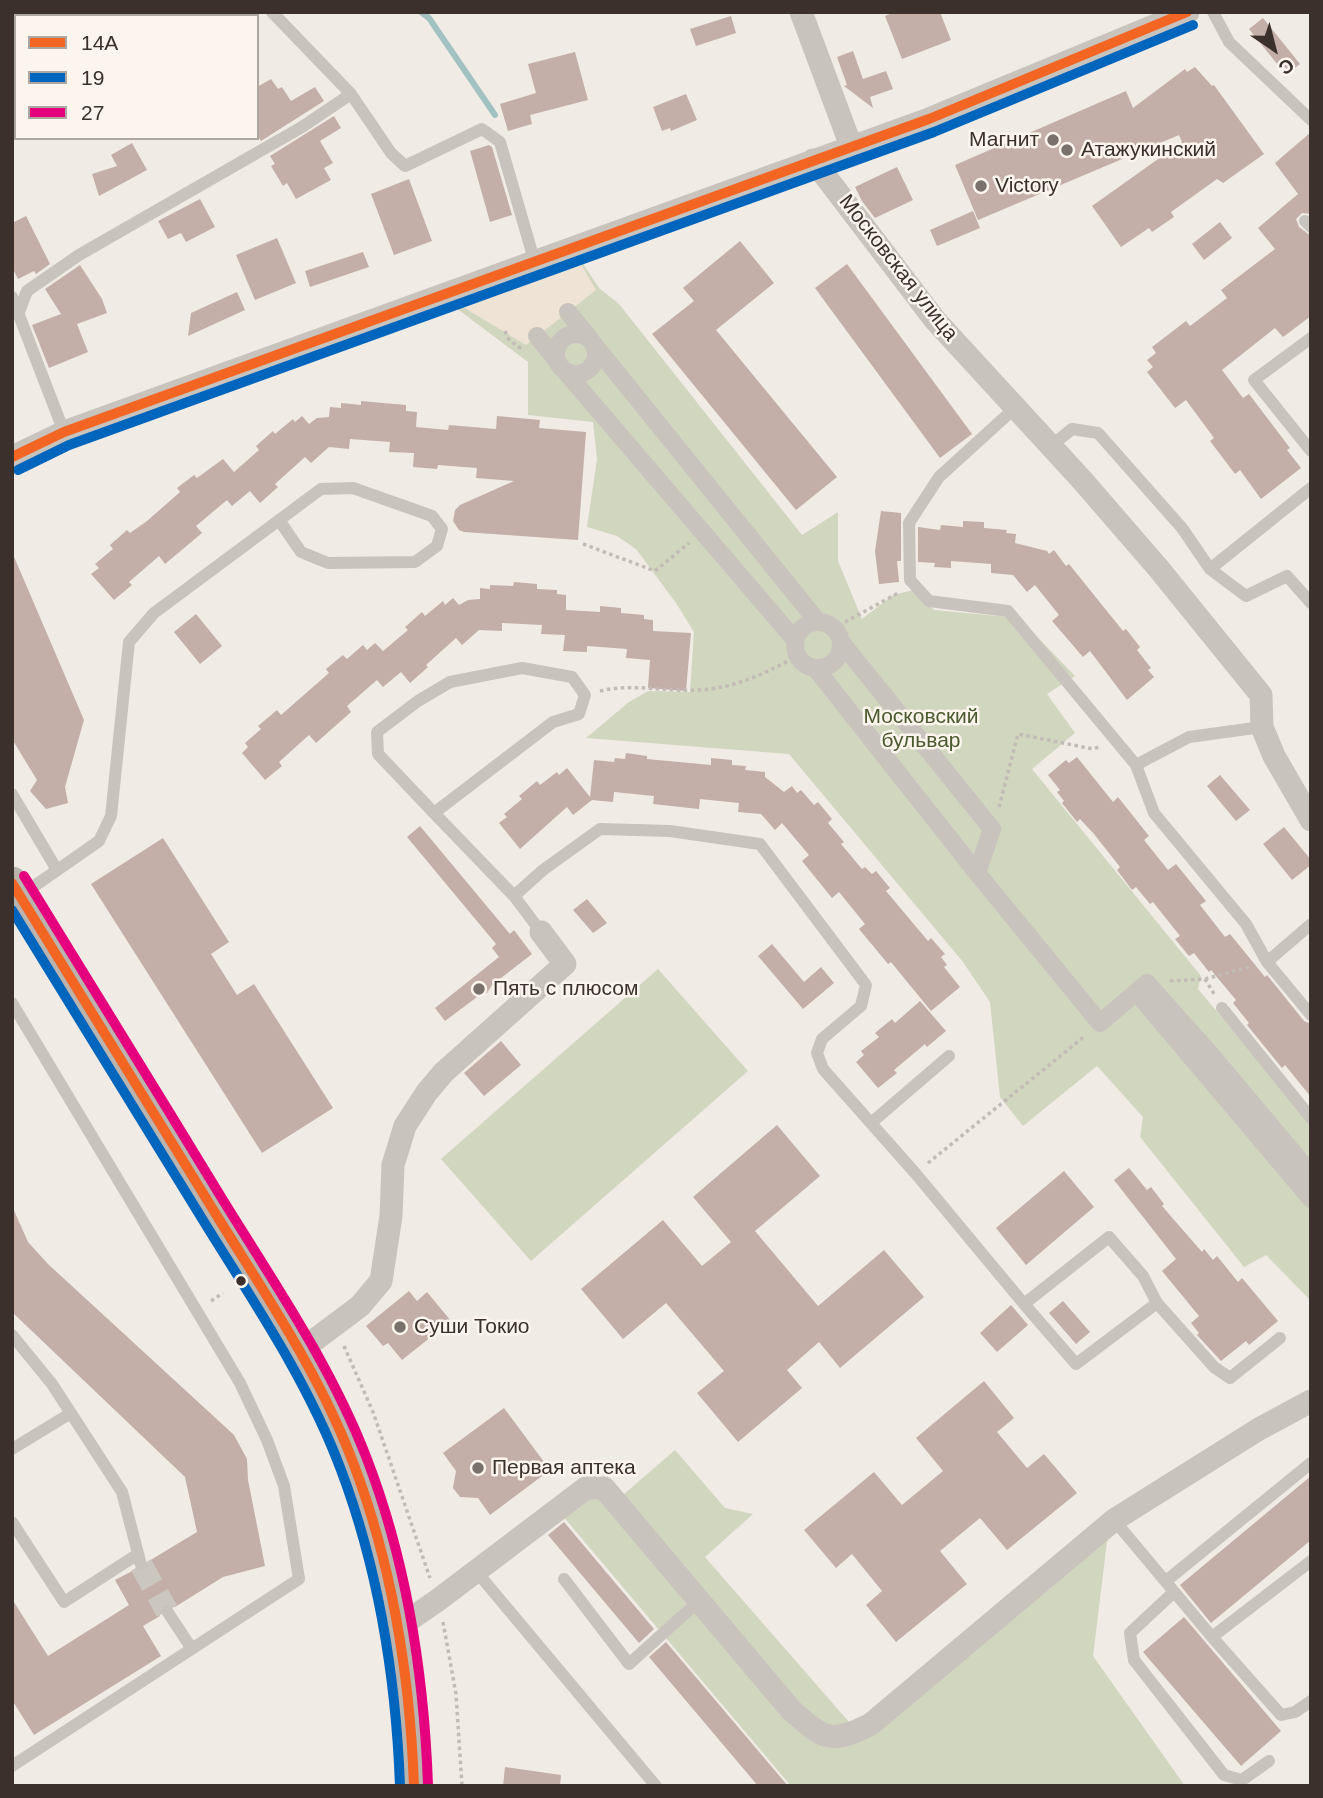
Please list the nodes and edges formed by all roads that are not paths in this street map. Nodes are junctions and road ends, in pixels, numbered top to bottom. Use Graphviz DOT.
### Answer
graph roads {
  1 [pos="272,12"];
  2 [pos="801,12"];
  3 [pos="1188,12"];
  4 [pos="1213,12"];
  5 [pos="351,94"];
  6 [pos="1311,120"];
  7 [pos="851,146"];
  8 [pos="813,160"];
  9 [pos="535,263"];
  10 [pos="12,297"];
  11 [pos="19,312"];
  12 [pos="568,312"];
  13 [pos="537,336"];
  14 [pos="1311,338"];
  15 [pos="591,340"];
  16 [pos="561,366"];
  17 [pos="1016,407"];
  18 [pos="64,432"];
  19 [pos="1051,446"];
  20 [pos="1311,451"];
  21 [pos="12,457"];
  22 [pos="1311,488"];
  23 [pos="279,520"];
  24 [pos="1210,569"];
  25 [pos="1311,603"];
  26 [pos="830,630"];
  27 [pos="796,648"];
  28 [pos="816,669"];
  29 [pos="1262,727"];
  30 [pos="1136,765"];
  31 [pos="12,794"];
  32 [pos="434,813"];
  33 [pos="1311,820"];
  34 [pos="57,870"];
  35 [pos="977,873"];
  36 [pos="16,890"];
  37 [pos="514,896"];
  38 [pos="1311,920"];
  39 [pos="1310,926"];
  40 [pos="541,932"];
  41 [pos="1267,962"];
  42 [pos="12,1003"];
  43 [pos="1222,1008"];
  44 [pos="1311,1016"];
  45 [pos="949,1056"];
  46 [pos="1311,1118"];
  47 [pos="871,1124"];
  48 [pos="1265,1131"];
  49 [pos="1311,1174"];
  50 [pos="1311,1199"];
  51 [pos="1157,1303"];
  52 [pos="1024,1304"];
  53 [pos="12,1335"];
  54 [pos="1280,1338"];
  55 [pos="300,1351"];
  56 [pos="1311,1401"];
  57 [pos="71,1413"];
  58 [pos="12,1449"];
  59 [pos="1311,1463"];
  60 [pos="1114,1520"];
  61 [pos="12,1522"];
  62 [pos="1311,1561"];
  63 [pos="476,1571"];
  64 [pos="564,1579"];
  65 [pos="1170,1586"];
  66 [pos="700,1600"];
  67 [pos="167,1611"];
  68 [pos="399,1627"];
  69 [pos="1212,1637"];
  70 [pos="192,1649"];
  71 [pos="1311,1701"];
  72 [pos="1269,1760"];
  73 [pos="12,1766"];
  74 [pos="414,1786"];
  75 [pos="656,1786"];
  1 -- 5 [label="lane"];
  2 -- 7 [label="street"];
  3 -- 7 [label="street"];
  4 -- 6 [label="lane"];
  5 -- 9 [label="lane"];
  5 -- 11 [label="lane"];
  7 -- 8 [label="street"];
  8 -- 9 [label="street"];
  8 -- 17 [label="street, Московская улица"];
  9 -- 18 [label="street"];
  10 -- 11 [label="lane"];
  11 -- 18 [label="lane"];
  12 -- 15 [label="street"];
  13 -- 16 [label="street"];
  14 -- 20 [label="lane"];
  15 -- 16 [label="street"];
  15 -- 16 [label="street"];
  15 -- 26 [label="street"];
  16 -- 27 [label="street"];
  17 -- 19 [label="street, Московская улица"];
  17 -- 30 [label="lane"];
  18 -- 21 [label="street"];
  19 -- 24 [label="lane"];
  19 -- 29 [label="street, Московская улица"];
  22 -- 24 [label="lane"];
  23 -- 23 [label="lane"];
  23 -- 34 [label="lane"];
  24 -- 25 [label="lane"];
  26 -- 27 [label="street"];
  26 -- 28 [label="street"];
  26 -- 35 [label="street"];
  27 -- 28 [label="street"];
  28 -- 35 [label="street"];
  29 -- 30 [label="lane"];
  29 -- 33 [label="street, Московская улица"];
  30 -- 41 [label="lane"];
  31 -- 34 [label="lane"];
  32 -- 32 [label="lane"];
  32 -- 37 [label="lane"];
  34 -- 36 [label="lane"];
  35 -- 48 [label="street"];
  36 -- 55 [label="main road"];
  37 -- 40 [label="lane"];
  37 -- 47 [label="lane"];
  38 -- 39 [label="lane"];
  39 -- 41 [label="lane"];
  40 -- 55 [label="street"];
  41 -- 44 [label="lane"];
  42 -- 70 [label="lane"];
  43 -- 46 [label="lane"];
  45 -- 47 [label="lane"];
  47 -- 52 [label="lane"];
  48 -- 49 [label="street"];
  48 -- 50 [label="street"];
  51 -- 52 [label="lane"];
  51 -- 52 [label="lane"];
  51 -- 54 [label="lane"];
  53 -- 57 [label="lane"];
  55 -- 68 [label="main road"];
  56 -- 60 [label="street"];
  57 -- 58 [label="lane"];
  57 -- 61 [label="lane"];
  59 -- 65 [label="lane"];
  60 -- 65 [label="lane"];
  60 -- 66 [label="street"];
  62 -- 69 [label="lane"];
  63 -- 66 [label="street"];
  63 -- 68 [label="street"];
  63 -- 75 [label="lane"];
  64 -- 66 [label="lane"];
  65 -- 69 [label="lane"];
  65 -- 72 [label="lane"];
  67 -- 70 [label="lane"];
  68 -- 74 [label="main road"];
  69 -- 71 [label="lane"];
  70 -- 73 [label="lane"];
}
